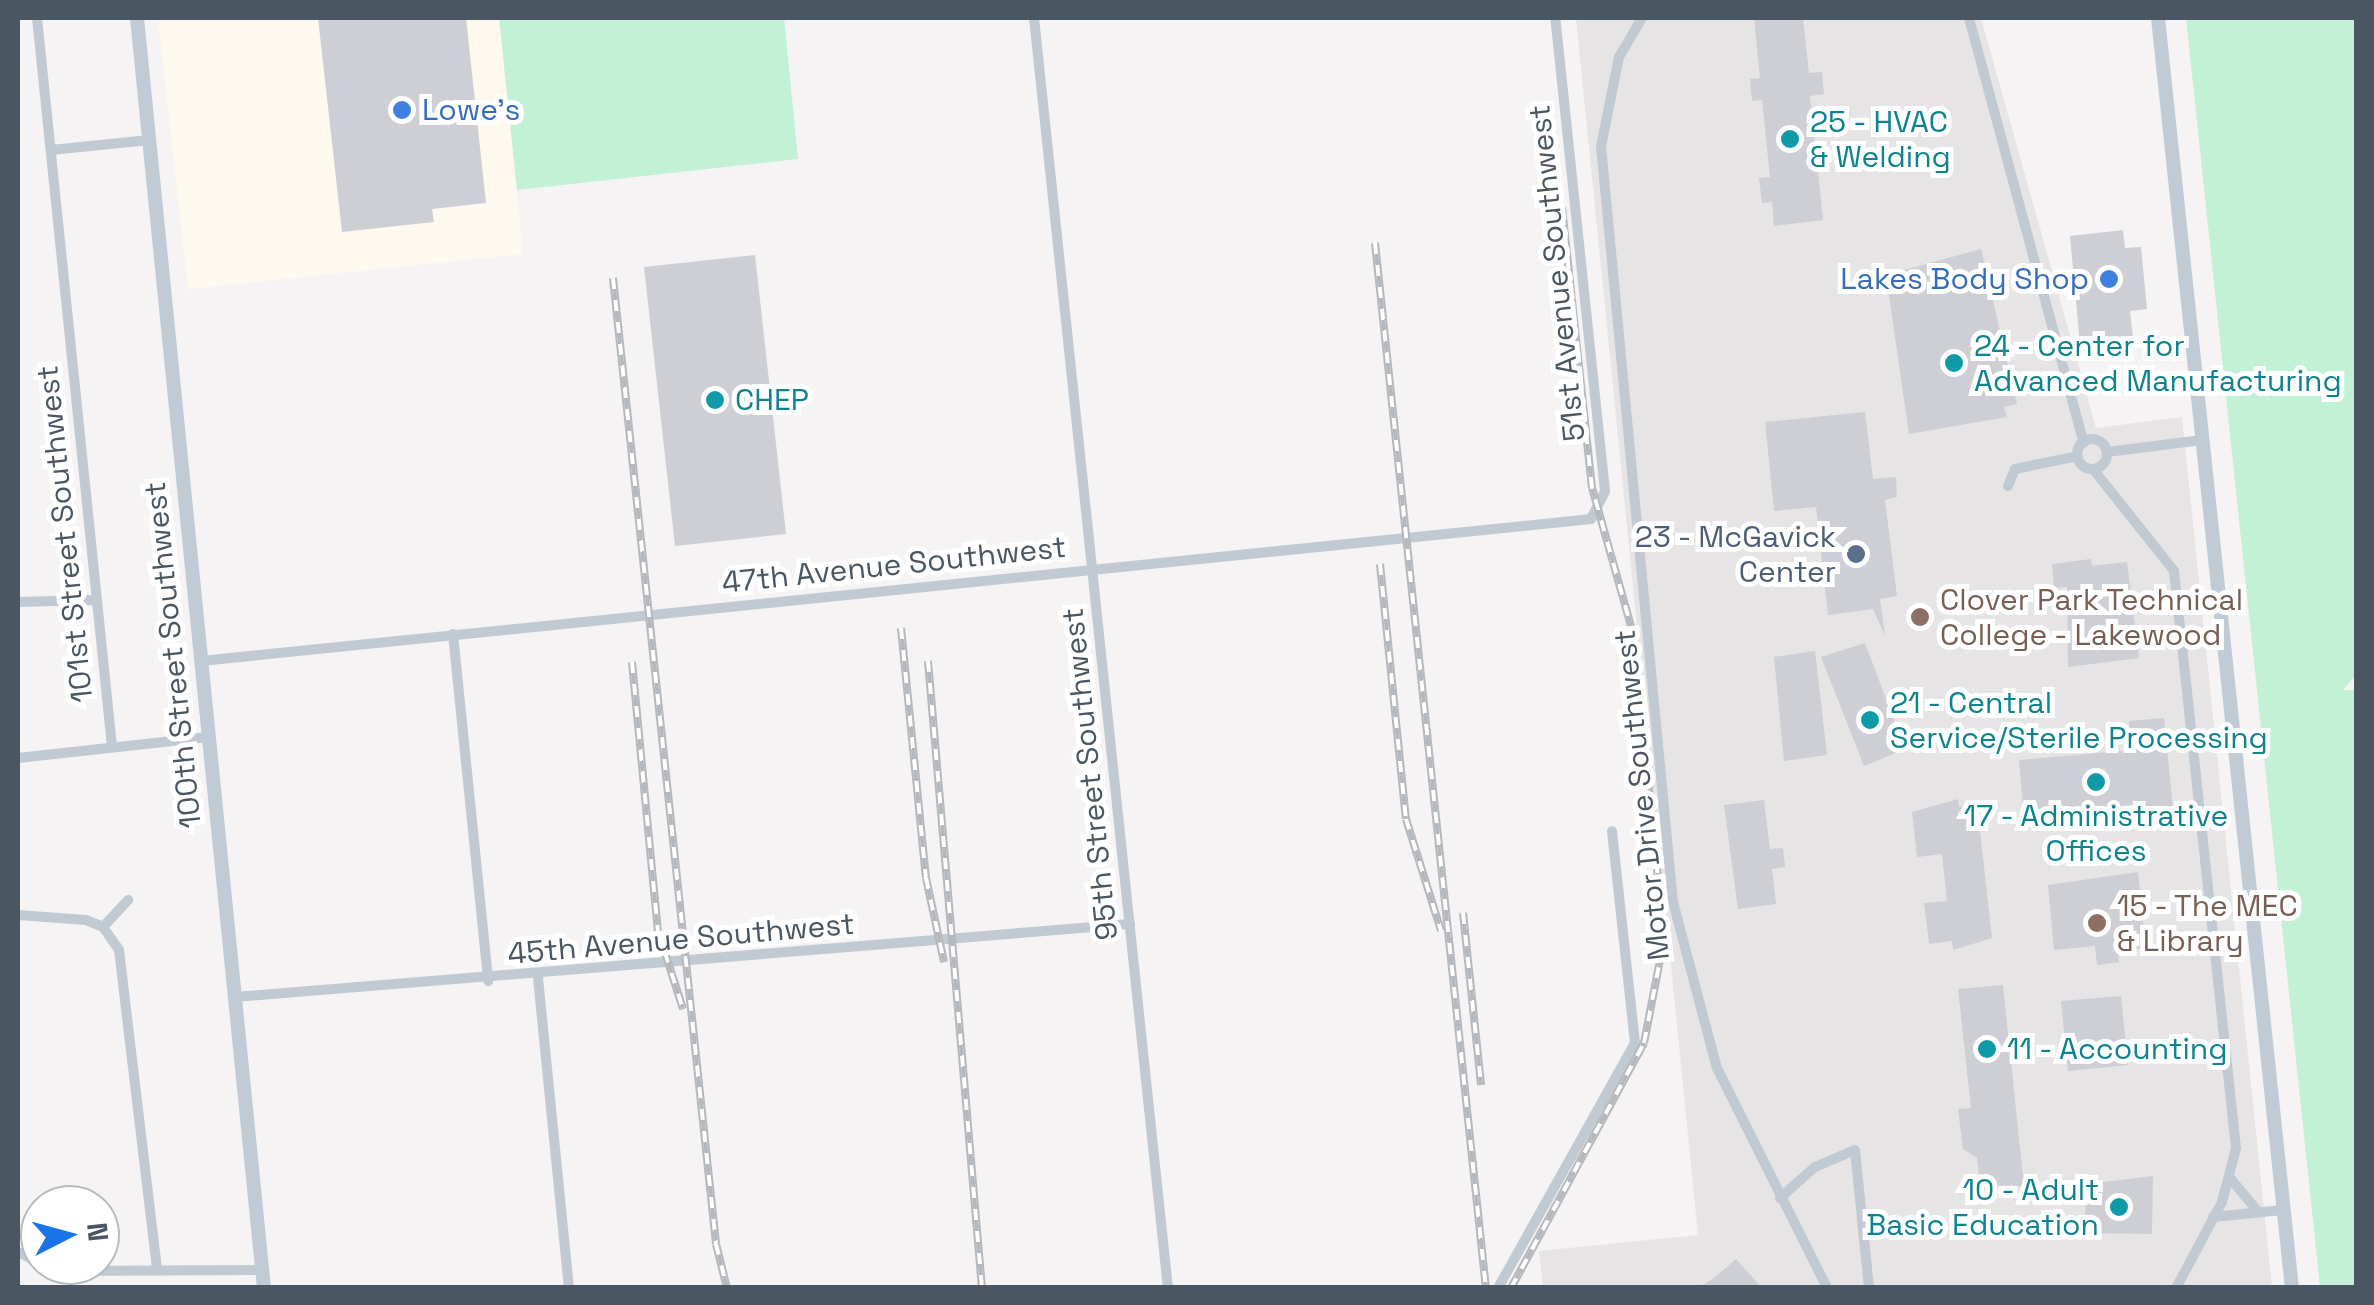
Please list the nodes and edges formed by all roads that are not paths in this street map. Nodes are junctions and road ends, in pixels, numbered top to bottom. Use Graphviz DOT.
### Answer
graph roads {
  1 [pos="37,18"];
  2 [pos="137,18"];
  3 [pos="1034,18"];
  4 [pos="1554,18"];
  5 [pos="1642,18"];
  6 [pos="1969,18"];
  7 [pos="2158,18"];
  8 [pos="149,140"];
  9 [pos="51,150"];
  10 [pos="2202,440"];
  11 [pos="2084,442"];
  12 [pos="2107,452"];
  13 [pos="2078,456"];
  14 [pos="2094,469"];
  15 [pos="2008,486"];
  16 [pos="1591,519"];
  17 [pos="1094,570"];
  18 [pos="95,600"];
  19 [pos="18,602"];
  20 [pos="452,634"];
  21 [pos="202,661"];
  22 [pos="209,737"];
  23 [pos="112,746"];
  24 [pos="18,758"];
  25 [pos="1612,831"];
  26 [pos="128,900"];
  27 [pos="18,914"];
  28 [pos="1130,924"];
  29 [pos="103,927"];
  30 [pos="538,978"];
  31 [pos="488,981"];
  32 [pos="235,997"];
  33 [pos="2230,1178"];
  34 [pos="1780,1198"];
  35 [pos="2283,1210"];
  36 [pos="2258,1213"];
  37 [pos="2213,1217"];
  38 [pos="18,1252"];
  39 [pos="157,1270"];
  40 [pos="262,1270"];
  41 [pos="264,1288"];
  42 [pos="569,1288"];
  43 [pos="1168,1288"];
  44 [pos="1498,1288"];
  45 [pos="1828,1288"];
  46 [pos="1869,1288"];
  47 [pos="2176,1288"];
  48 [pos="2292,1288"];
  1 -- 9 [label="street, 101st Street Southwest"];
  2 -- 8 [label="main road, 100th Street Southwest"];
  3 -- 17 [label="street, 95th Street Southwest"];
  4 -- 16 [label="street, 51st Avenue Southwest"];
  5 -- 34 [label="street, Motor Drive Southwest"];
  6 -- 11 [label="street"];
  7 -- 10 [label="main road"];
  8 -- 9 [label="street"];
  8 -- 21 [label="main road, 100th Street Southwest"];
  9 -- 18 [label="street, 101st Street Southwest"];
  10 -- 12 [label="street"];
  10 -- 35 [label="main road"];
  11 -- 12 [label="street"];
  11 -- 13 [label="street"];
  12 -- 14 [label="street"];
  13 -- 14 [label="street"];
  13 -- 15 [label="street"];
  14 -- 33 [label="street"];
  16 -- 17 [label="street, 47th Avenue Southwest"];
  17 -- 20 [label="street, 47th Avenue Southwest"];
  17 -- 28 [label="street, 95th Street Southwest"];
  18 -- 19 [label="street"];
  18 -- 23 [label="street, 101st Street Southwest"];
  20 -- 21 [label="street, 47th Avenue Southwest"];
  20 -- 31 [label="street"];
  21 -- 22 [label="main road, 100th Street Southwest"];
  22 -- 23 [label="street"];
  22 -- 32 [label="main road, 100th Street Southwest"];
  23 -- 24 [label="street"];
  25 -- 44 [label="street"];
  26 -- 29 [label="street"];
  27 -- 29 [label="street"];
  28 -- 30 [label="street, 45th Avenue Southwest"];
  28 -- 43 [label="street, 95th Street Southwest"];
  29 -- 39 [label="street"];
  30 -- 31 [label="street, 45th Avenue Southwest"];
  30 -- 42 [label="street"];
  31 -- 32 [label="street, 45th Avenue Southwest"];
  32 -- 40 [label="main road, 100th Street Southwest"];
  33 -- 36 [label="street"];
  33 -- 37 [label="street"];
  34 -- 45 [label="street, Motor Drive Southwest"];
  34 -- 46 [label="street"];
  35 -- 36 [label="street"];
  35 -- 48 [label="main road"];
  36 -- 37 [label="street"];
  37 -- 47 [label="street"];
  38 -- 39 [label="street"];
  39 -- 40 [label="street"];
  40 -- 41 [label="main road, 100th Street Southwest"];
}
